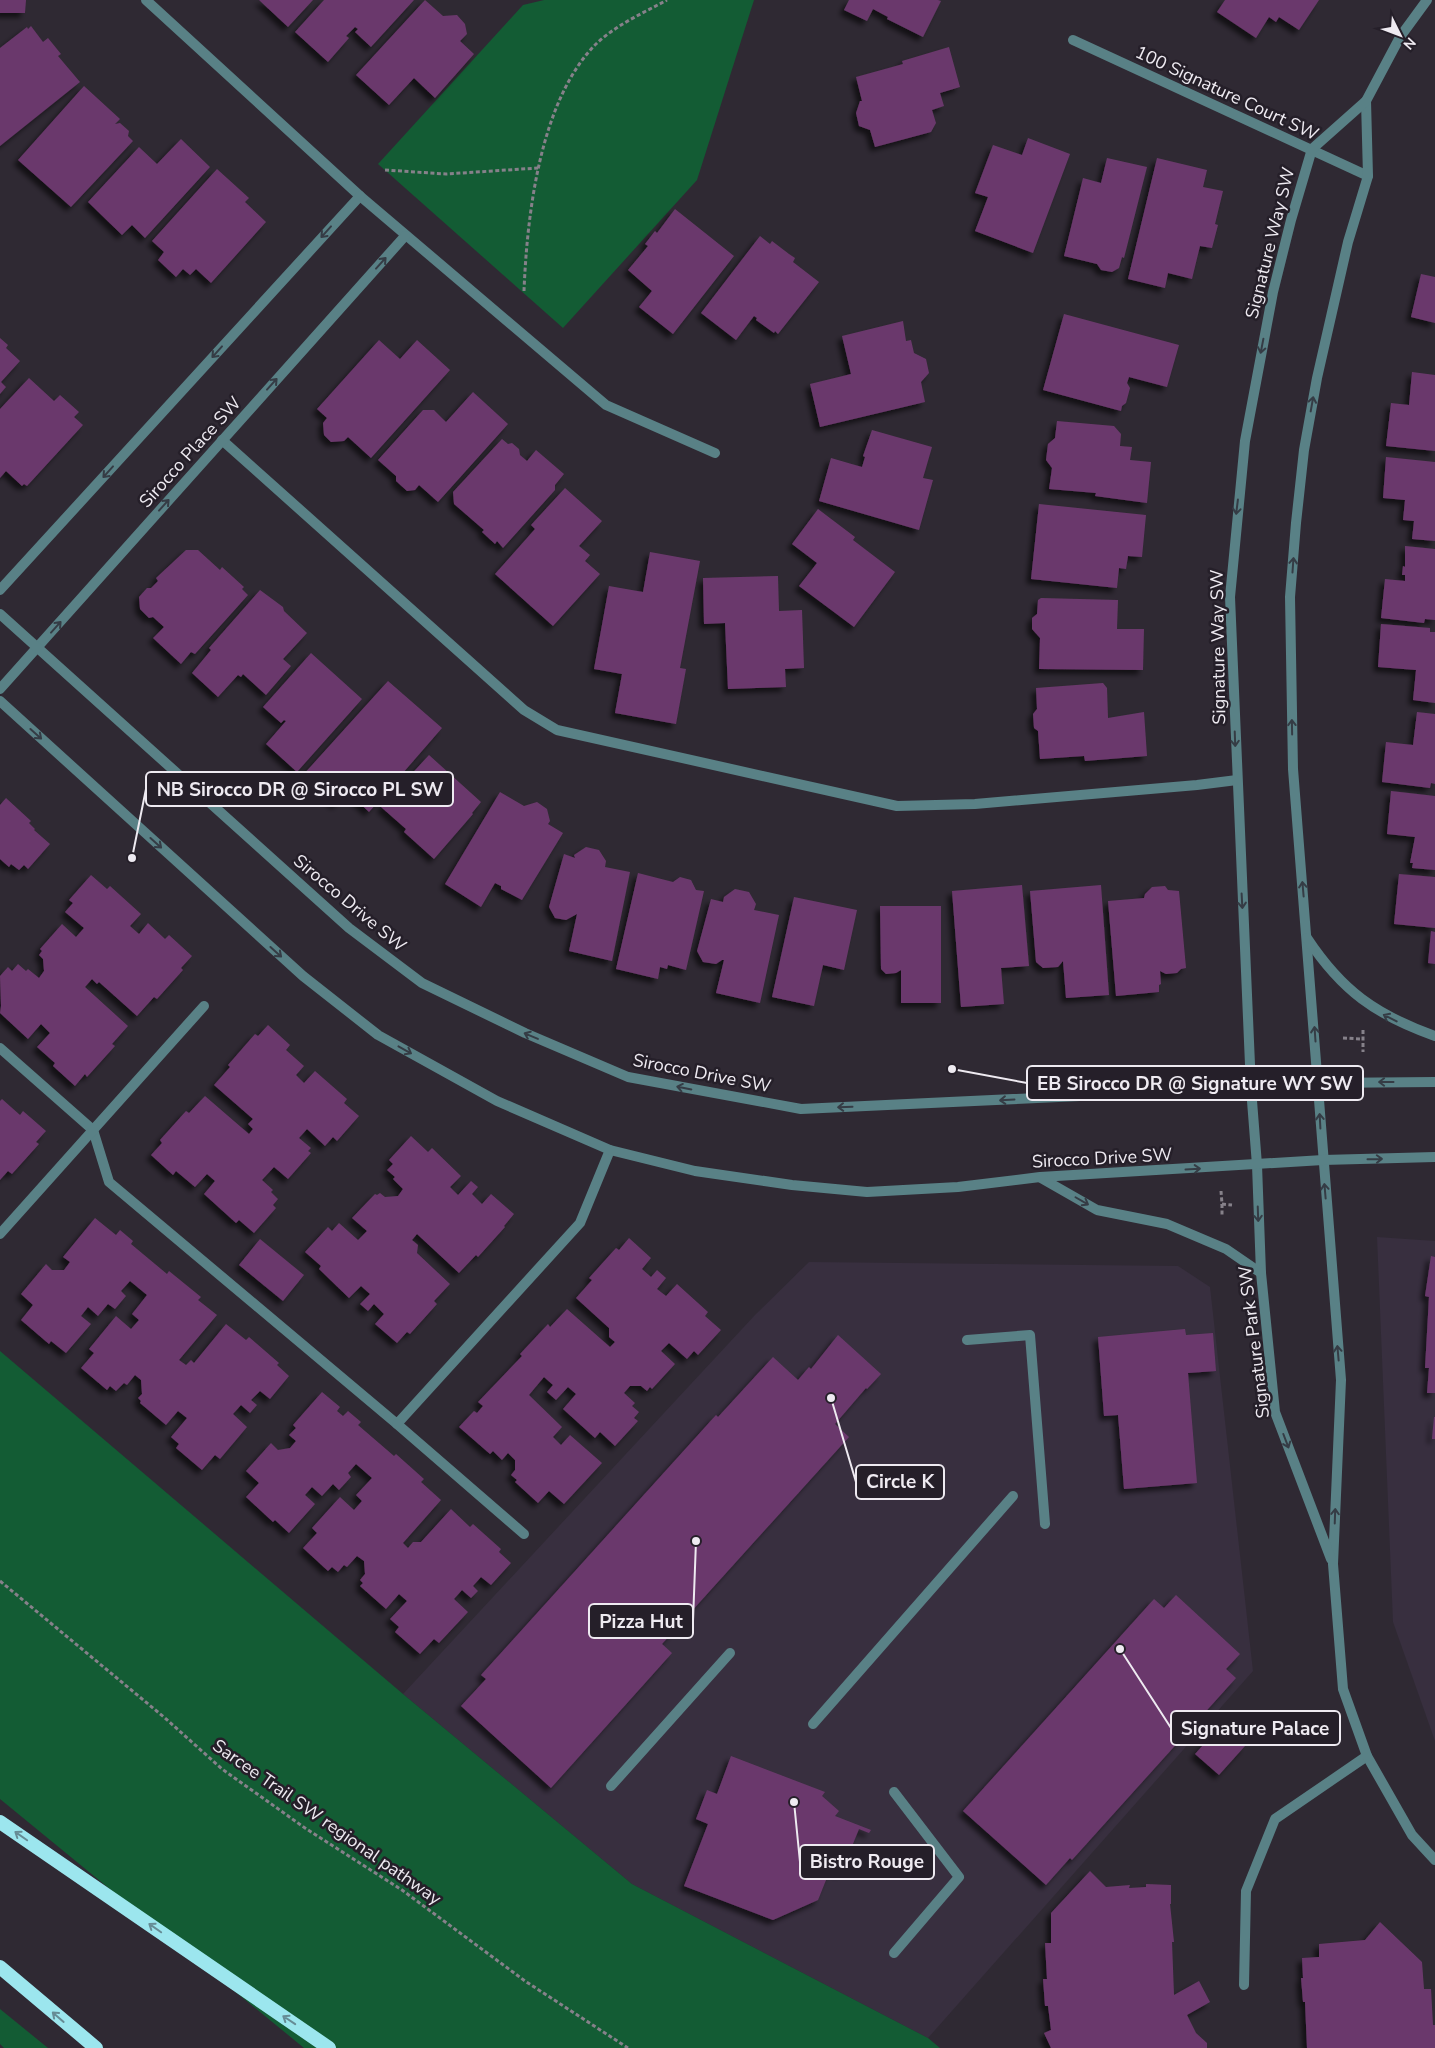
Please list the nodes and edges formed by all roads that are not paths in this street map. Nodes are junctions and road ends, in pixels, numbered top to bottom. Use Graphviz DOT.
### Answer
graph roads {
  1 [pos="146,0"];
  2 [pos="1427,0"];
  3 [pos="1073,40"];
  4 [pos="1366,101"];
  5 [pos="1312,149"];
  6 [pos="1368,176"];
  7 [pos="360,196"];
  8 [pos="406,236"];
  9 [pos="222,440"];
  10 [pos="715,453"];
  11 [pos="0,590"];
  12 [pos="0,614"];
  13 [pos="37,647"];
  14 [pos="0,689"];
  15 [pos="0,701"];
  16 [pos="1237,780"];
  17 [pos="1307,938"];
  18 [pos="204,1006"];
  19 [pos="1435,1036"];
  20 [pos="0,1048"];
  21 [pos="1318,1082"];
  22 [pos="1435,1082"];
  23 [pos="1250,1088"];
  24 [pos="93,1130"];
  25 [pos="610,1150"];
  26 [pos="1435,1157"];
  27 [pos="1323,1160"];
  28 [pos="1257,1165"];
  29 [pos="1040,1177"];
  30 [pos="0,1234"];
  31 [pos="1261,1273"];
  32 [pos="967,1340"];
  33 [pos="397,1424"];
  34 [pos="1013,1496"];
  35 [pos="1045,1524"];
  36 [pos="524,1534"];
  37 [pos="1333,1564"];
  38 [pos="730,1654"];
  39 [pos="813,1724"];
  40 [pos="1367,1756"];
  41 [pos="611,1786"];
  42 [pos="894,1792"];
  43 [pos="0,1822"];
  44 [pos="1435,1860"];
  45 [pos="894,1953"];
  46 [pos="0,1966"];
  47 [pos="1244,1985"];
  48 [pos="96,2048"];
  49 [pos="329,2048"];
  1 -- 7 [label="street"];
  2 -- 4 [label="street, Signature Way SW"];
  3 -- 5 [label="street, 100 Signature Court SW"];
  4 -- 5 [label="street, Signature Way SW"];
  4 -- 6 [label="street, Signature Way SW"];
  5 -- 6 [label="street, 100 Signature Court SW"];
  5 -- 16 [label="street, Signature Way SW, one-way"];
  17 -- 6 [label="street, Signature Way SW, one-way"];
  7 -- 8 [label="street"];
  7 -- 11 [label="street, one-way"];
  9 -- 8 [label="street, Sirocco Place SW, one-way"];
  8 -- 10 [label="street"];
  13 -- 9 [label="street, Sirocco Place SW, one-way"];
  9 -- 16 [label="street"];
  12 -- 13 [label="street, Sirocco Drive SW"];
  13 -- 14 [label="street, Sirocco Place SW"];
  23 -- 13 [label="street, Sirocco Drive SW, one-way"];
  15 -- 25 [label="street, Sirocco Drive SW, one-way"];
  16 -- 23 [label="street, Signature Way SW, one-way"];
  19 -- 17 [label="street, one-way"];
  21 -- 17 [label="street, Signature Way SW, one-way"];
  18 -- 24 [label="street"];
  20 -- 24 [label="street"];
  22 -- 21 [label="street, Sirocco Drive SW, one-way"];
  21 -- 23 [label="street, Sirocco Drive SW"];
  27 -- 21 [label="street, Signature Way SW, one-way"];
  23 -- 28 [label="street, Signature Way SW"];
  24 -- 30 [label="street"];
  24 -- 33 [label="street"];
  25 -- 29 [label="street, Sirocco Drive SW"];
  25 -- 33 [label="street"];
  27 -- 26 [label="street, Sirocco Drive SW, one-way"];
  27 -- 28 [label="street, Sirocco Drive SW"];
  37 -- 27 [label="street, Signature Park SW, one-way"];
  29 -- 28 [label="street, Sirocco Drive SW, one-way"];
  28 -- 31 [label="street, Signature Park SW, one-way"];
  29 -- 31 [label="street, one-way"];
  31 -- 37 [label="street, Signature Park SW, one-way"];
  32 -- 35 [label="street"];
  33 -- 36 [label="street"];
  34 -- 39 [label="street"];
  37 -- 40 [label="street, Signature Park SW"];
  38 -- 41 [label="street"];
  40 -- 44 [label="street, Signature Park SW"];
  40 -- 47 [label="street"];
  42 -- 45 [label="street"];
  49 -- 43 [label="highway, one-way"];
  48 -- 46 [label="highway, one-way"];
}
